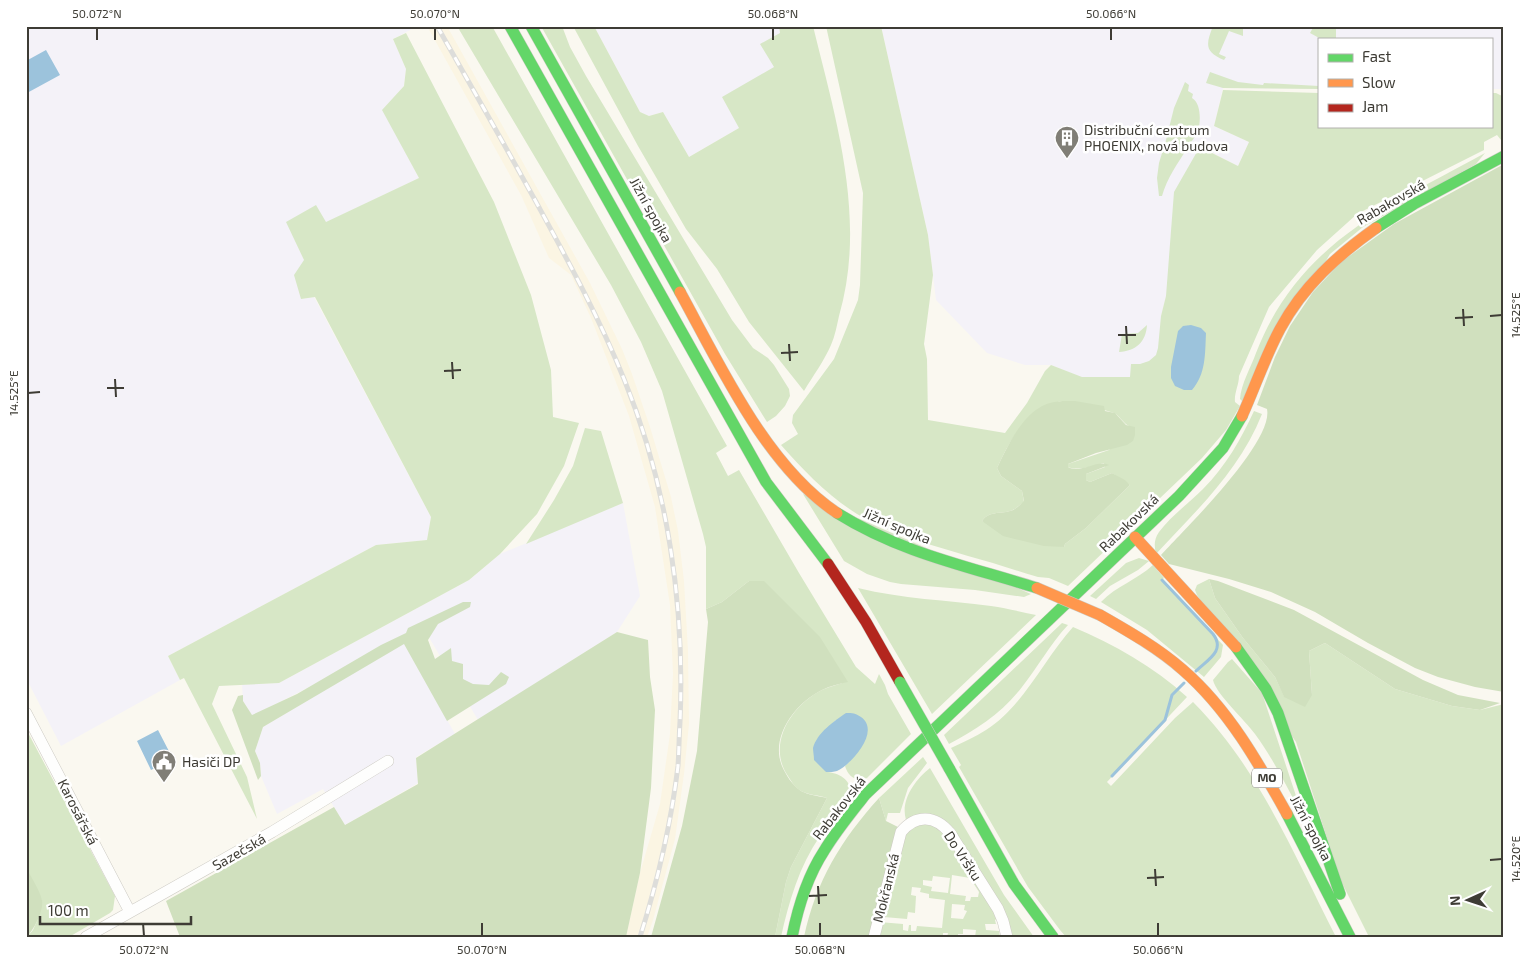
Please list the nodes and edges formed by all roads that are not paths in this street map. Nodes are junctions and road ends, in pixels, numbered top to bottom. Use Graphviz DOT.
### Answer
graph roads {
  1 [pos="510,26"];
  2 [pos="531,26"];
  3 [pos="1504,156"];
  4 [pos="1135,538"];
  5 [pos="26,713"];
  6 [pos="388,761"];
  7 [pos="897,840"];
  8 [pos="130,912"];
  9 [pos="86,937"];
  10 [pos="792,937"];
  11 [pos="874,937"];
  12 [pos="1007,937"];
  13 [pos="1053,937"];
  14 [pos="1350,937"];
  15 [pos="1355,937"];
  1 -- 13 [label="main road, bridge"];
  2 -- 14 [label="main road, Jižní spojka / MO, bridge"];
  3 -- 4 [label="main road, Rabakovská"];
  4 -- 10 [label="main road, Rabakovská"];
  4 -- 15 [label="main road"];
  5 -- 8 [label="street, Karosářská"];
  6 -- 8 [label="street, Sazečská"];
  7 -- 11 [label="street, Mokřanská"];
  7 -- 12 [label="street, Do Vršku"];
  8 -- 9 [label="street, Sazečská"];
}
